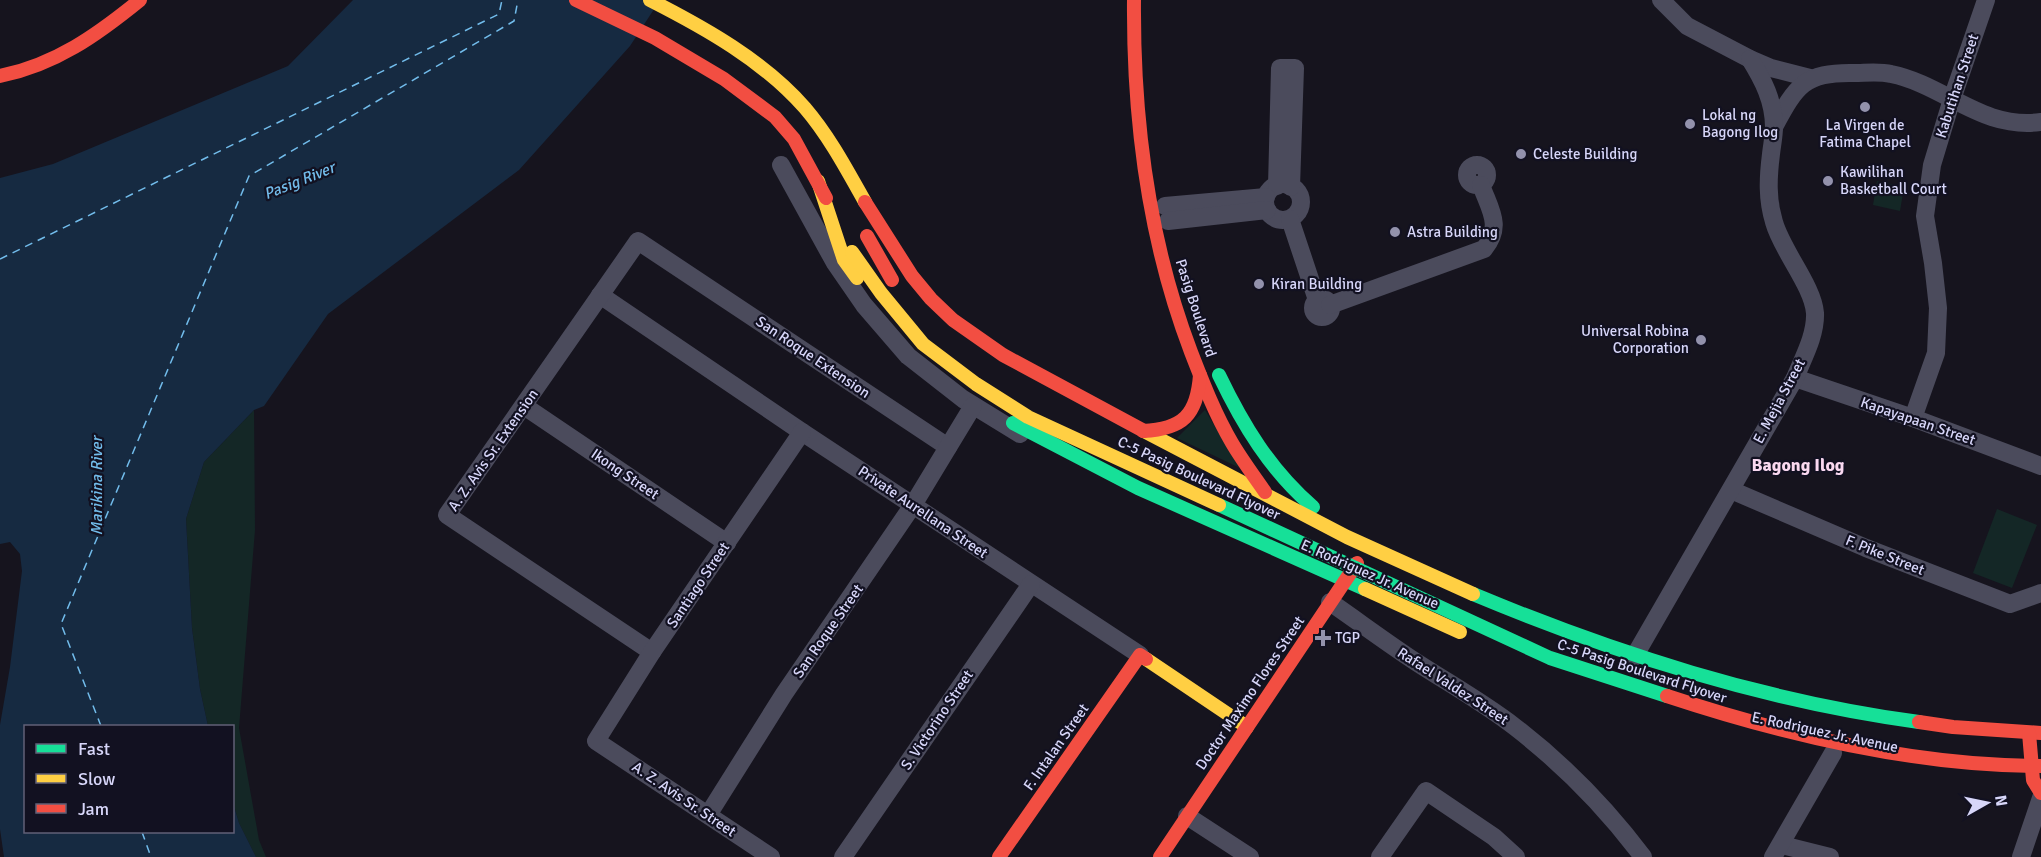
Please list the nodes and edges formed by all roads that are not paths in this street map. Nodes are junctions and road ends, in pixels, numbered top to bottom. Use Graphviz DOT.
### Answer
graph roads {
  1 [pos="140,0"];
  2 [pos="576,0"];
  3 [pos="650,0"];
  4 [pos="1134,0"];
  5 [pos="1660,0"];
  6 [pos="1986,0"];
  7 [pos="1148,48"];
  8 [pos="1750,59"];
  9 [pos="0,76"];
  10 [pos="1810,78"];
  11 [pos="1952,99"];
  12 [pos="2041,122"];
  13 [pos="1774,127"];
  14 [pos="842,164"];
  15 [pos="781,165"];
  16 [pos="818,181"];
  17 [pos="1481,185"];
  18 [pos="1275,195"];
  19 [pos="1290,219"];
  20 [pos="1168,222"];
  21 [pos="638,241"];
  22 [pos="902,292"];
  23 [pos="600,295"];
  24 [pos="1213,361"];
  25 [pos="1200,375"];
  26 [pos="1795,378"];
  27 [pos="524,406"];
  28 [pos="973,406"];
  29 [pos="1913,418"];
  30 [pos="1143,431"];
  31 [pos="802,432"];
  32 [pos="948,447"];
  33 [pos="2041,466"];
  34 [pos="1138,488"];
  35 [pos="1731,490"];
  36 [pos="1230,492"];
  37 [pos="1267,495"];
  38 [pos="913,505"];
  39 [pos="727,543"];
  40 [pos="1368,547"];
  41 [pos="1345,580"];
  42 [pos="1031,584"];
  43 [pos="2041,593"];
  44 [pos="1330,602"];
  45 [pos="1510,624"];
  46 [pos="1532,634"];
  47 [pos="1553,645"];
  48 [pos="652,652"];
  49 [pos="1140,655"];
  50 [pos="1634,665"];
  51 [pos="1771,696"];
  52 [pos="1782,711"];
  53 [pos="1816,718"];
  54 [pos="1247,727"];
  55 [pos="2035,733"];
  56 [pos="1758,737"];
  57 [pos="596,741"];
  58 [pos="2041,749"];
  59 [pos="2019,750"];
  60 [pos="1833,753"];
  61 [pos="2041,766"];
  62 [pos="2026,779"];
  63 [pos="2041,793"];
  64 [pos="2041,798"];
  65 [pos="708,815"];
  66 [pos="1187,816"];
  67 [pos="1777,851"];
  68 [pos="771,857"];
  69 [pos="843,857"];
  70 [pos="999,857"];
  71 [pos="1160,857"];
  72 [pos="1250,857"];
  73 [pos="1380,857"];
  74 [pos="1516,857"];
  75 [pos="1643,857"];
  76 [pos="1830,857"];
  77 [pos="2021,857"];
  1 -- 9 [label="main road"];
  2 -- 16 [label="main road"];
  3 -- 14 [label="main road"];
  4 -- 25 [label="main road, Pasig Boulevard"];
  5 -- 8 [label="street"];
  6 -- 11 [label="street, Kabutihan Street"];
  7 -- 20 [label="main road"];
  8 -- 10 [label="street"];
  8 -- 13 [label="street, E. Mejia Street"];
  10 -- 11 [label="street"];
  10 -- 13 [label="street"];
  11 -- 12 [label="street"];
  11 -- 29 [label="street, Kabutihan Street"];
  13 -- 26 [label="street, E. Mejia Street"];
  14 -- 22 [label="main road, bridge"];
  14 -- 30 [label="main road, E. Rodriguez Jr. Avenue"];
  15 -- 28 [label="street"];
  16 -- 34 [label="main road, E. Rodriguez Jr. Avenue"];
  16 -- 61 [label="main road, C-5 Pasig Boulevard Flyover, bridge"];
  17 -- 19 [label="street"];
  18 -- 18 [label="street"];
  18 -- 19 [label="street"];
  18 -- 19 [label="street"];
  18 -- 20 [label="street"];
  21 -- 23 [label="street, A. Z. Avis Sr. Extension"];
  21 -- 32 [label="street, San Roque Extension"];
  23 -- 27 [label="street, A. Z. Avis Sr. Extension"];
  23 -- 31 [label="street, Private Aurellana Street"];
  24 -- 40 [label="main road, Pasig Boulevard"];
  25 -- 30 [label="main road"];
  25 -- 37 [label="main road, Pasig Boulevard"];
  26 -- 29 [label="street, Kapayapaan Street"];
  26 -- 35 [label="street, E. Mejia Street"];
  27 -- 39 [label="street, Ikong Street"];
  27 -- 48 [label="street, A. Z. Avis Sr. Extension"];
  28 -- 32 [label="street"];
  28 -- 34 [label="street"];
  29 -- 33 [label="street, Kapayapaan Street"];
  30 -- 37 [label="main road, E. Rodriguez Jr. Avenue"];
  31 -- 38 [label="street, Private Aurellana Street"];
  31 -- 39 [label="street, Santiago Street"];
  32 -- 38 [label="street, San Roque Street"];
  34 -- 41 [label="main road, E. Rodriguez Jr. Avenue"];
  35 -- 43 [label="street, F. Pike Street"];
  35 -- 50 [label="street, E. Mejia Street"];
  36 -- 45 [label="main road, C-5 Pasig Boulevard Flyover"];
  37 -- 40 [label="main road, E. Rodriguez Jr. Avenue"];
  37 -- 41 [label="main road, Pasig Boulevard"];
  38 -- 42 [label="street, Private Aurellana Street"];
  38 -- 65 [label="street, San Roque Street"];
  39 -- 48 [label="street, Santiago Street"];
  40 -- 41 [label="main road, Doctor Maximo Flores Street"];
  40 -- 50 [label="main road, E. Rodriguez Jr. Avenue"];
  41 -- 44 [label="main road, Doctor Maximo Flores Street"];
  41 -- 56 [label="main road, E. Rodriguez Jr. Avenue"];
  42 -- 49 [label="street, Private Aurellana Street"];
  42 -- 69 [label="street, S. Victorino Street"];
  44 -- 54 [label="main road, Doctor Maximo Flores Street"];
  44 -- 75 [label="street, Rafael Valdez Street"];
  46 -- 47 [label="main road, C-5 Pasig Boulevard Flyover"];
  48 -- 57 [label="street, Santiago Street"];
  49 -- 54 [label="main road, Private Aurellana Street"];
  49 -- 70 [label="main road, F. Intalan Street"];
  50 -- 51 [label="main road, E. Rodriguez Jr. Avenue"];
  51 -- 55 [label="main road, E. Rodriguez Jr. Avenue"];
  51 -- 56 [label="main road"];
  52 -- 53 [label="main road"];
  54 -- 66 [label="main road, Doctor Maximo Flores Street"];
  55 -- 62 [label="main road"];
  56 -- 60 [label="main road, E. Rodriguez Jr. Avenue"];
  57 -- 65 [label="street, A. Z. Avis Sr. Street"];
  58 -- 59 [label="main road"];
  60 -- 62 [label="main road, E. Rodriguez Jr. Avenue"];
  60 -- 67 [label="street"];
  62 -- 63 [label="main road"];
  64 -- 77 [label="street"];
  65 -- 68 [label="street, A. Z. Avis Sr. Street"];
  66 -- 71 [label="main road, Doctor Maximo Flores Street"];
  66 -- 72 [label="street"];
  67 -- 76 [label="street"];
  73 -- 74 [label="street"];
}
